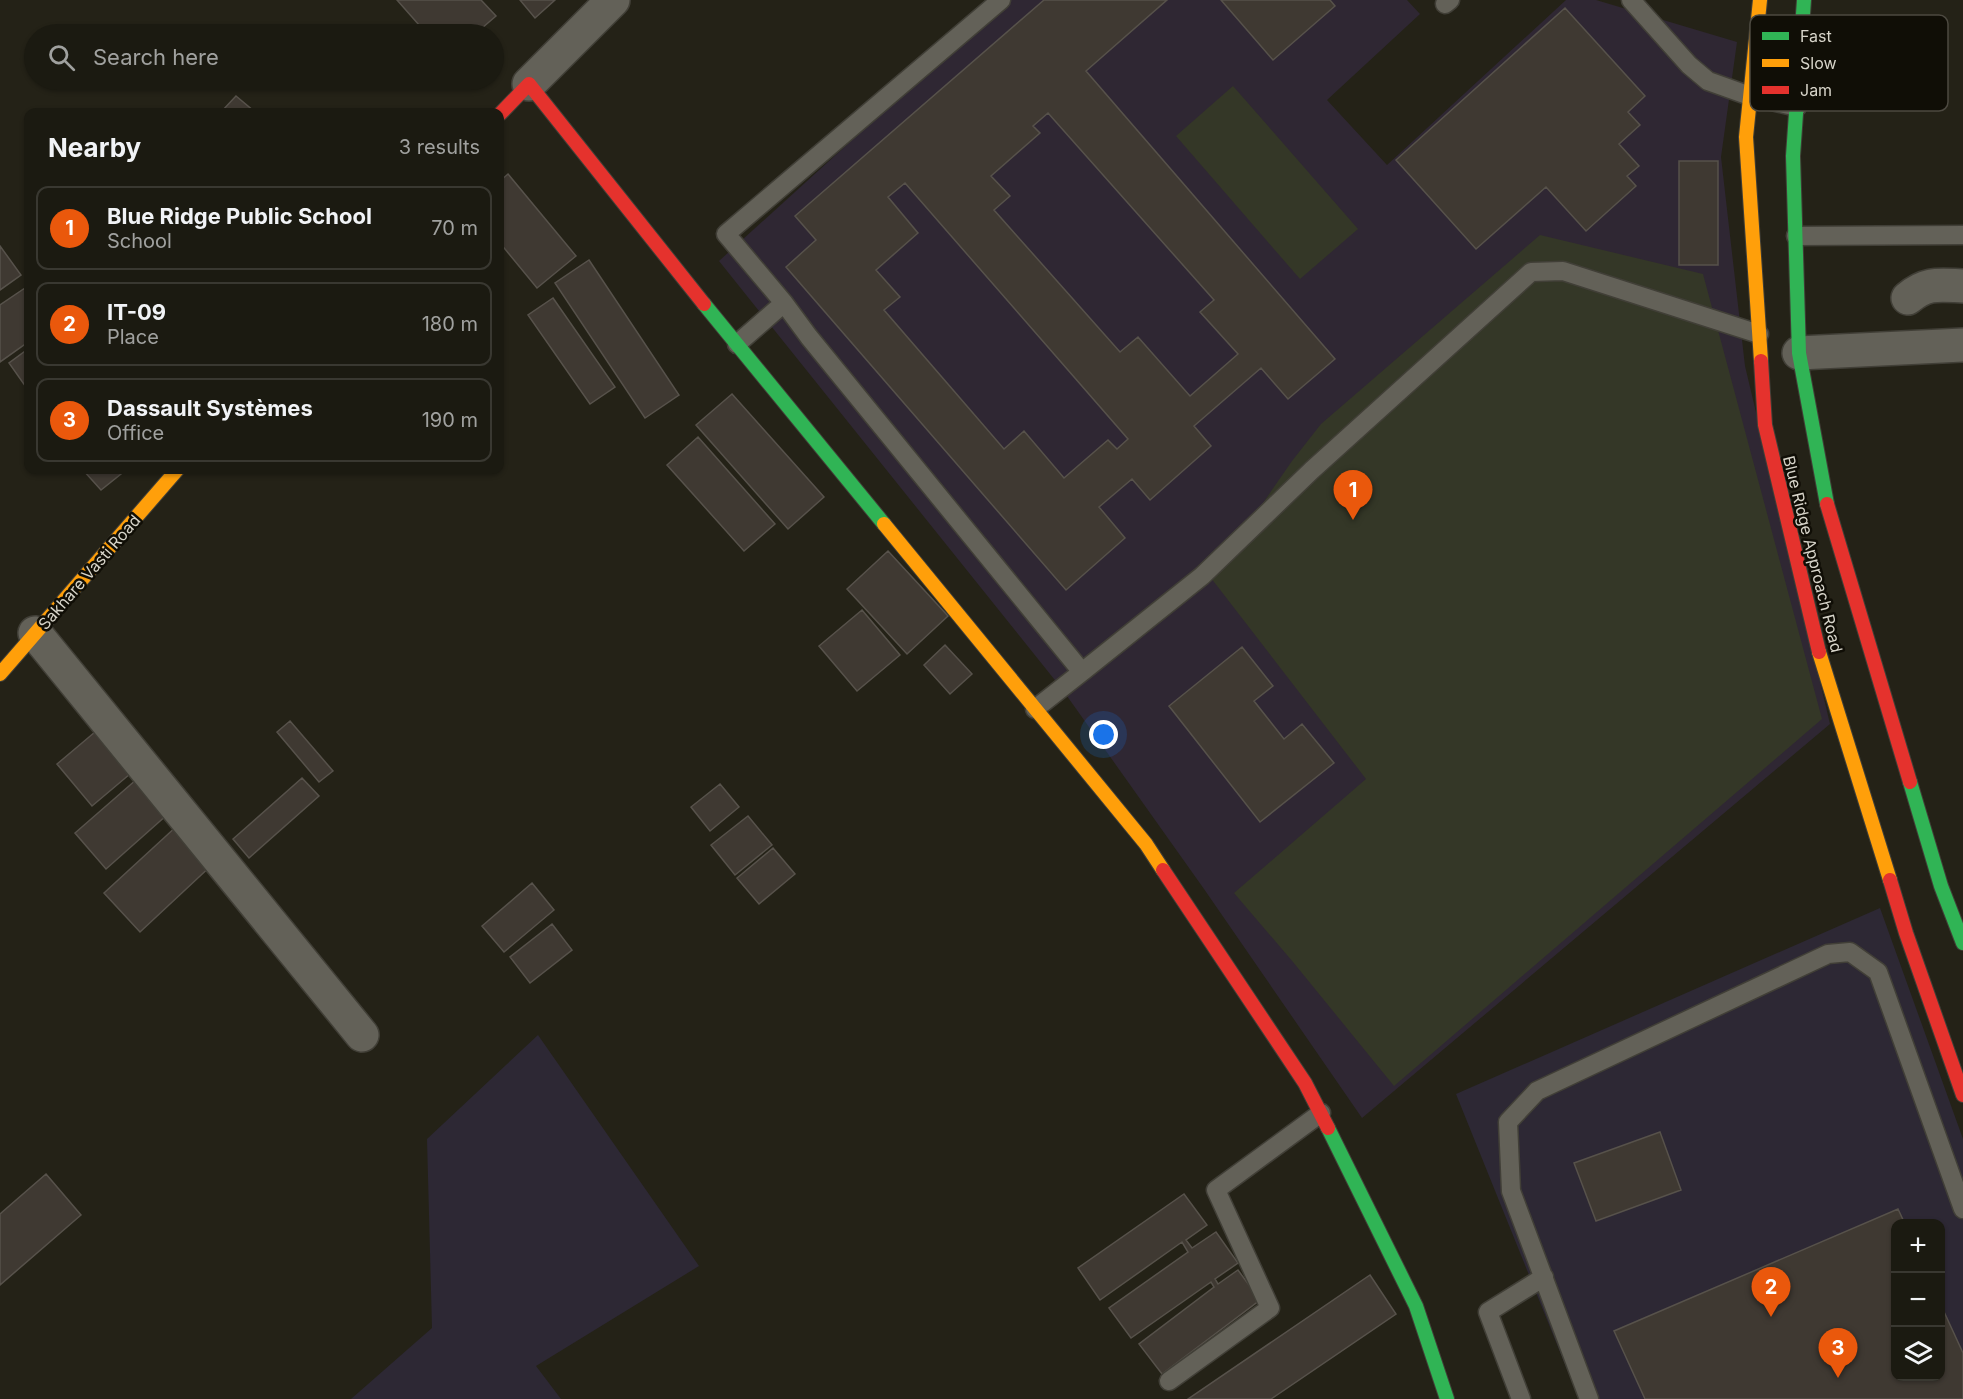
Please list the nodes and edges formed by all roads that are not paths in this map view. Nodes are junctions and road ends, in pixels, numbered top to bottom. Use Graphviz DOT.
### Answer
graph roads {
  1 [pos="613,0"];
  2 [pos="1000,0"];
  3 [pos="1631,0"];
  4 [pos="1760,0"];
  5 [pos="1804,0"];
  6 [pos="1758,15"];
  7 [pos="1803,15"];
  8 [pos="529,84"];
  9 [pos="1750,87"];
  10 [pos="1749,96"];
  11 [pos="504,110"];
  12 [pos="1797,111"];
  13 [pos="1963,235"];
  14 [pos="1796,236"];
  15 [pos="1963,285"];
  16 [pos="1908,298"];
  17 [pos="784,303"];
  18 [pos="1759,334"];
  19 [pos="737,344"];
  20 [pos="1963,345"];
  21 [pos="1799,353"];
  22 [pos="174,474"];
  23 [pos="35,633"];
  24 [pos="1082,672"];
  25 [pos="0,674"];
  26 [pos="1035,709"];
  27 [pos="1963,943"];
  28 [pos="362,1035"];
  29 [pos="1963,1095"];
  30 [pos="1321,1113"];
  31 [pos="1963,1209"];
  32 [pos="1544,1277"];
  33 [pos="1169,1381"];
  34 [pos="1447,1399"];
  35 [pos="1521,1399"];
  36 [pos="1589,1399"];
  1 -- 8 [label="street"];
  2 -- 17 [label="lane"];
  3 -- 10 [label="lane"];
  4 -- 6 [label="street, Blue Ridge Approach Road"];
  5 -- 7 [label="street, Blue Ridge Approach Road"];
  8 -- 11 [label="street"];
  8 -- 19 [label="street"];
  9 -- 10 [label="street, Blue Ridge Approach Road"];
  10 -- 18 [label="street, Blue Ridge Approach Road"];
  12 -- 14 [label="street, Blue Ridge Approach Road"];
  13 -- 14 [label="lane"];
  14 -- 21 [label="street, Blue Ridge Approach Road"];
  15 -- 16 [label="street"];
  17 -- 19 [label="lane"];
  17 -- 24 [label="lane"];
  18 -- 24 [label="lane"];
  18 -- 29 [label="street, Blue Ridge Approach Road"];
  19 -- 26 [label="street"];
  20 -- 21 [label="street"];
  21 -- 27 [label="street, Blue Ridge Approach Road"];
  22 -- 23 [label="street, Sakhare Vasti Road"];
  23 -- 25 [label="street, Sakhare Vasti Road"];
  23 -- 28 [label="street"];
  24 -- 26 [label="lane"];
  26 -- 30 [label="street"];
  30 -- 33 [label="lane"];
  30 -- 34 [label="street"];
  31 -- 32 [label="lane"];
  32 -- 35 [label="lane"];
  32 -- 36 [label="lane"];
}
